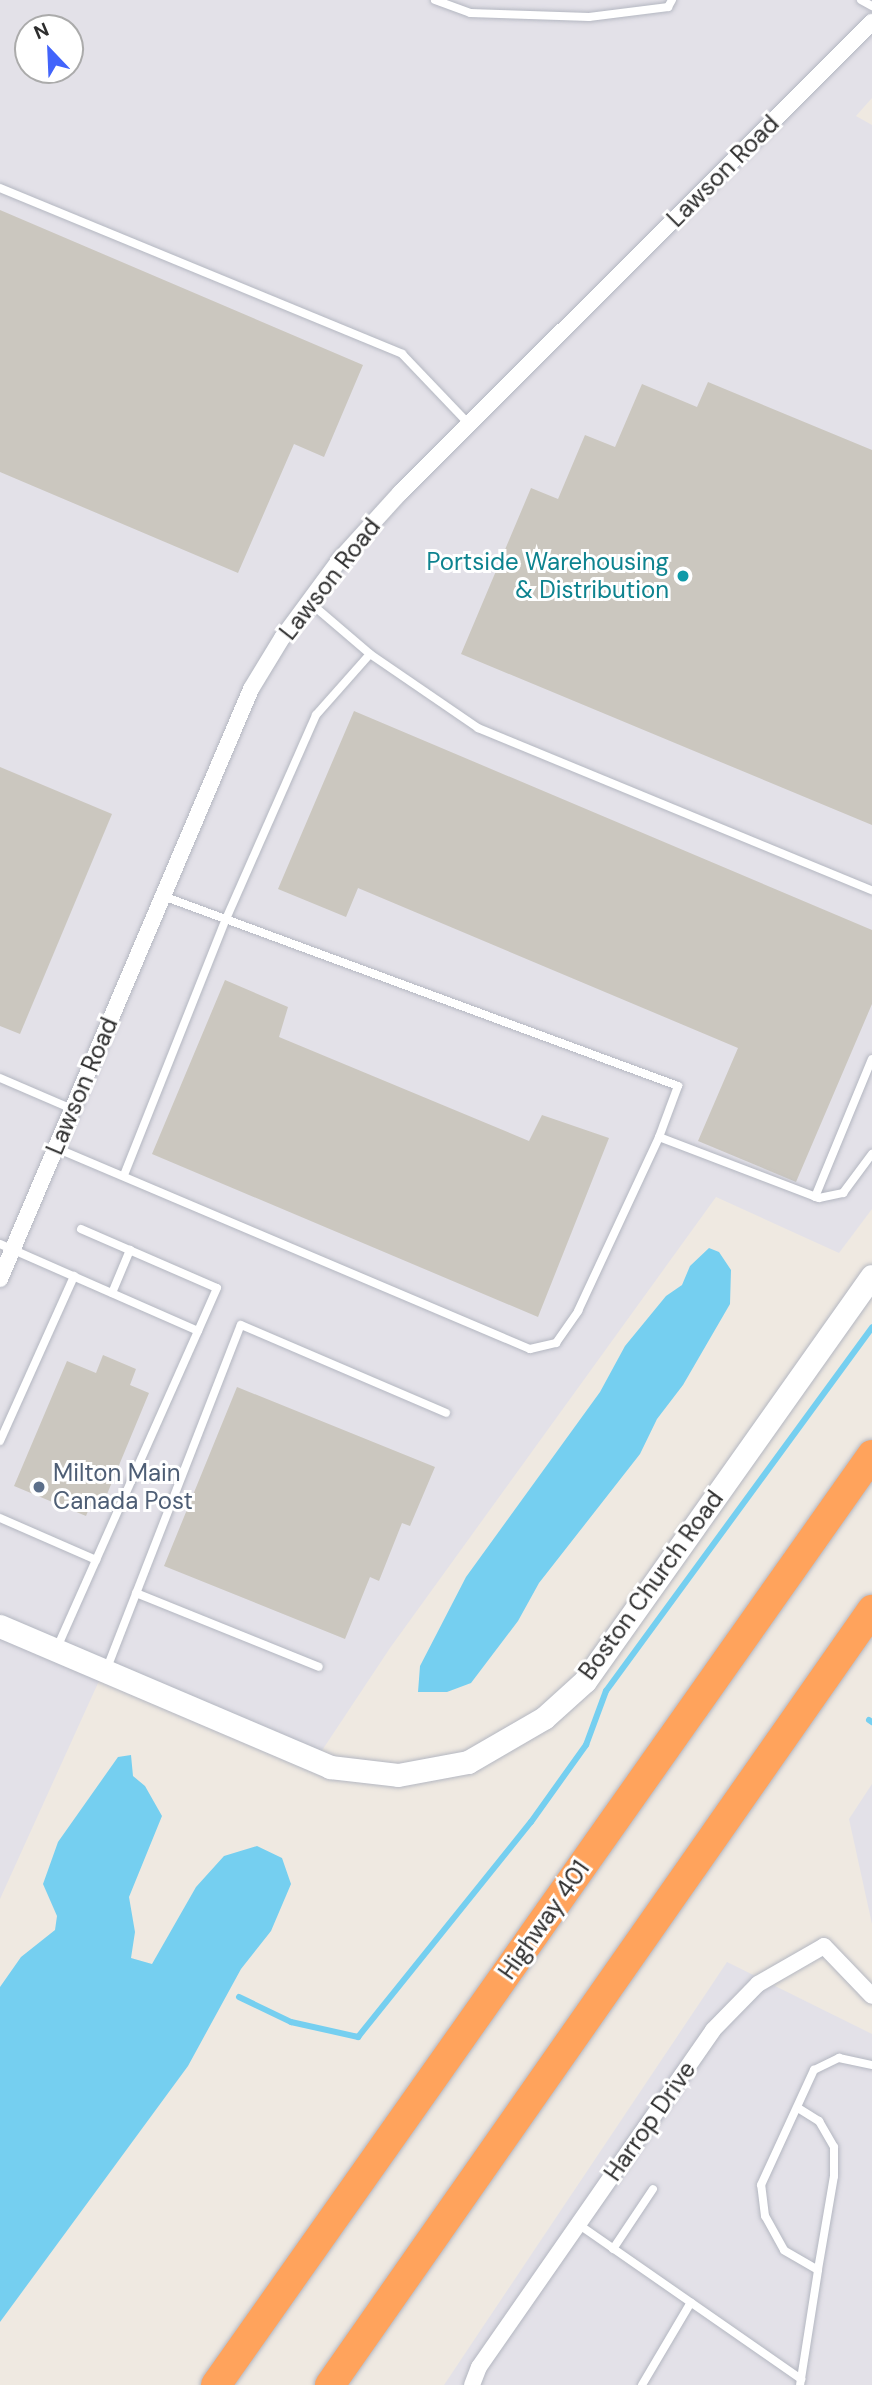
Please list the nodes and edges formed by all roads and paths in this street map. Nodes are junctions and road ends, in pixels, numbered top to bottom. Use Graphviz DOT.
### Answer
graph roads {
  1 [pos="435,0"];
  2 [pos="672,0"];
  3 [pos="862,0"];
  4 [pos="872,6"];
  5 [pos="872,22"];
  6 [pos="0,188"];
  7 [pos="469,424"];
  8 [pos="308,601"];
  9 [pos="370,654"];
  10 [pos="872,890"];
  11 [pos="163,896"];
  12 [pos="226,919"];
  13 [pos="872,1059"];
  14 [pos="0,1077"];
  15 [pos="72,1109"];
  16 [pos="659,1136"];
  17 [pos="56,1148"];
  18 [pos="872,1154"];
  19 [pos="124,1175"];
  20 [pos="815,1197"];
  21 [pos="81,1229"];
  22 [pos="6,1246"];
  23 [pos="131,1250"];
  24 [pos="74,1276"];
  25 [pos="872,1276"];
  26 [pos="0,1279"];
  27 [pos="112,1293"];
  28 [pos="198,1331"];
  29 [pos="446,1413"];
  30 [pos="0,1441"];
  31 [pos="872,1455"];
  32 [pos="0,1518"];
  33 [pos="96,1560"];
  34 [pos="136,1592"];
  35 [pos="872,1610"];
  36 [pos="0,1626"];
  37 [pos="56,1650"];
  38 [pos="319,1667"];
  39 [pos="106,1671"];
  40 [pos="872,1996"];
  41 [pos="872,2065"];
  42 [pos="798,2108"];
  43 [pos="653,2189"];
  44 [pos="578,2224"];
  45 [pos="613,2249"];
  46 [pos="818,2270"];
  47 [pos="691,2302"];
  48 [pos="800,2382"];
  49 [pos="216,2385"];
  50 [pos="330,2385"];
  51 [pos="472,2385"];
  52 [pos="642,2385"];
  1 -- 2 [label="lane"];
  3 -- 4 [label="lane"];
  5 -- 7 [label="street, Lawson Road"];
  6 -- 7 [label="lane"];
  7 -- 8 [label="street, Lawson Road"];
  8 -- 9 [label="lane"];
  8 -- 11 [label="street, Lawson Road"];
  9 -- 10 [label="lane"];
  9 -- 12 [label="lane"];
  11 -- 12 [label="lane"];
  11 -- 15 [label="street, Lawson Road"];
  12 -- 16 [label="lane"];
  12 -- 19 [label="lane"];
  13 -- 20 [label="lane"];
  14 -- 15 [label="lane"];
  15 -- 17 [label="street, Lawson Road"];
  16 -- 19 [label="lane"];
  16 -- 20 [label="lane"];
  17 -- 19 [label="lane"];
  17 -- 22 [label="street, Lawson Road"];
  18 -- 20 [label="lane"];
  21 -- 23 [label="lane"];
  22 -- 24 [label="lane"];
  22 -- 26 [label="street, Lawson Road"];
  23 -- 27 [label="lane"];
  23 -- 28 [label="lane"];
  24 -- 27 [label="lane"];
  24 -- 30 [label="lane"];
  25 -- 39 [label="street, Boston Church Road"];
  27 -- 28 [label="lane"];
  28 -- 33 [label="lane"];
  29 -- 34 [label="lane"];
  31 -- 49 [label="highway, Highway 401"];
  32 -- 33 [label="lane"];
  33 -- 37 [label="lane"];
  34 -- 38 [label="lane"];
  34 -- 39 [label="lane"];
  35 -- 50 [label="highway"];
  36 -- 37 [label="street, Boston Church Road"];
  37 -- 39 [label="street, Boston Church Road"];
  40 -- 44 [label="street, Harrop Drive"];
  41 -- 42 [label="lane"];
  42 -- 46 [label="lane"];
  42 -- 46 [label="lane"];
  43 -- 45 [label="lane"];
  44 -- 45 [label="lane"];
  44 -- 51 [label="street, Harrop Drive"];
  45 -- 47 [label="lane"];
  46 -- 48 [label="lane"];
  47 -- 48 [label="lane"];
  47 -- 52 [label="lane"];
}
